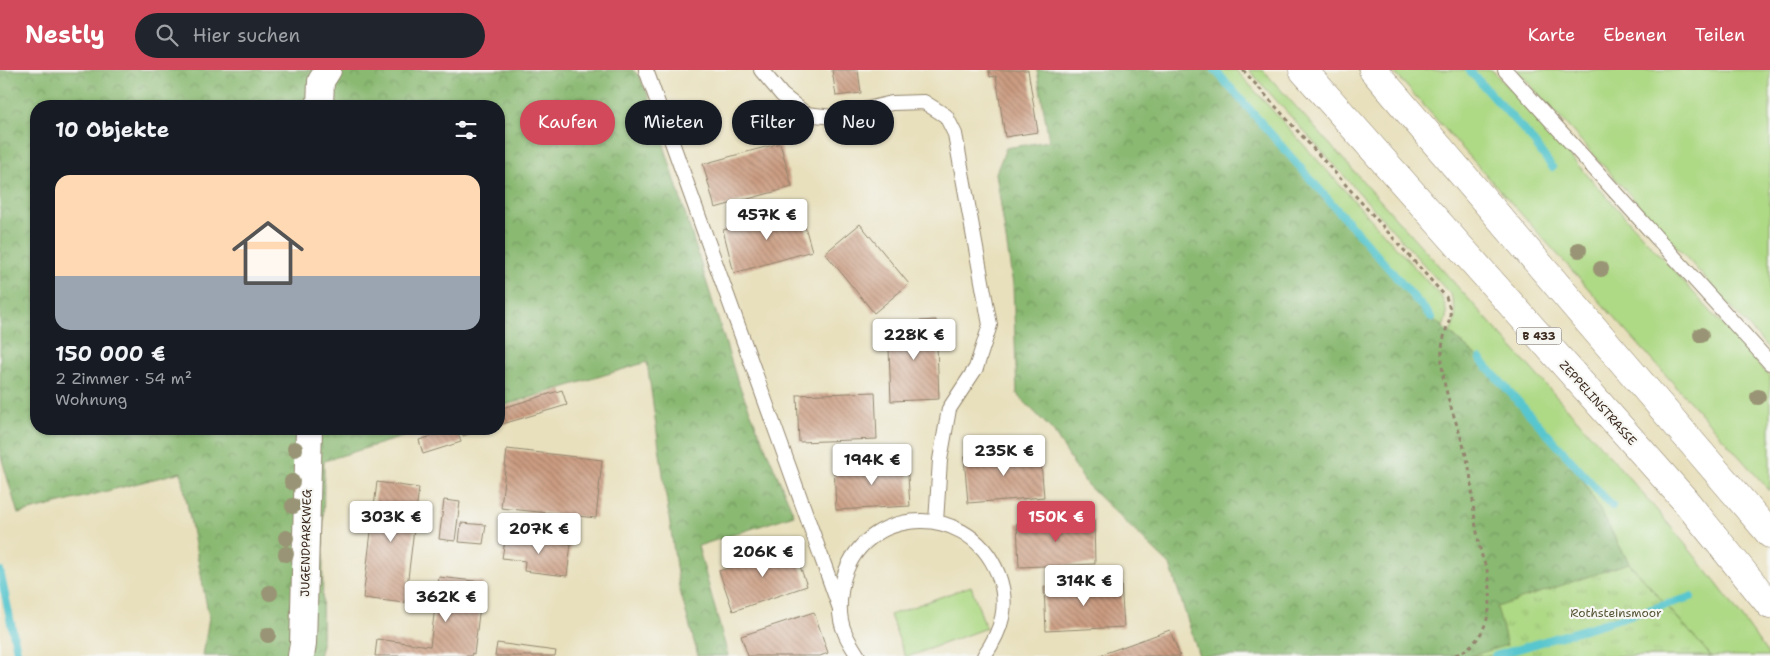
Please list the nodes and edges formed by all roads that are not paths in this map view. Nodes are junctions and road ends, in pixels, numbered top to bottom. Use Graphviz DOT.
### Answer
graph roads {
  1 [pos="328,70"];
  2 [pos="646,70"];
  3 [pos="761,70"];
  4 [pos="1303,70"];
  5 [pos="1373,70"];
  6 [pos="1505,70"];
  7 [pos="320,100"];
  8 [pos="1770,363"];
  9 [pos="309,435"];
  10 [pos="936,522"];
  11 [pos="1770,534"];
  12 [pos="1770,605"];
  13 [pos="839,606"];
  14 [pos="301,656"];
  15 [pos="858,656"];
  16 [pos="984,656"];
  1 -- 7 [label="street"];
  2 -- 13 [label="lane"];
  3 -- 10 [label="lane"];
  4 -- 12 [label="highway, ZEPPELINSTRASSE / B 433"];
  5 -- 11 [label="highway"];
  6 -- 8 [label="lane"];
  9 -- 14 [label="street, JUGENDPARKWEG"];
  10 -- 13 [label="lane"];
  10 -- 16 [label="lane"];
  13 -- 15 [label="lane"];
}
